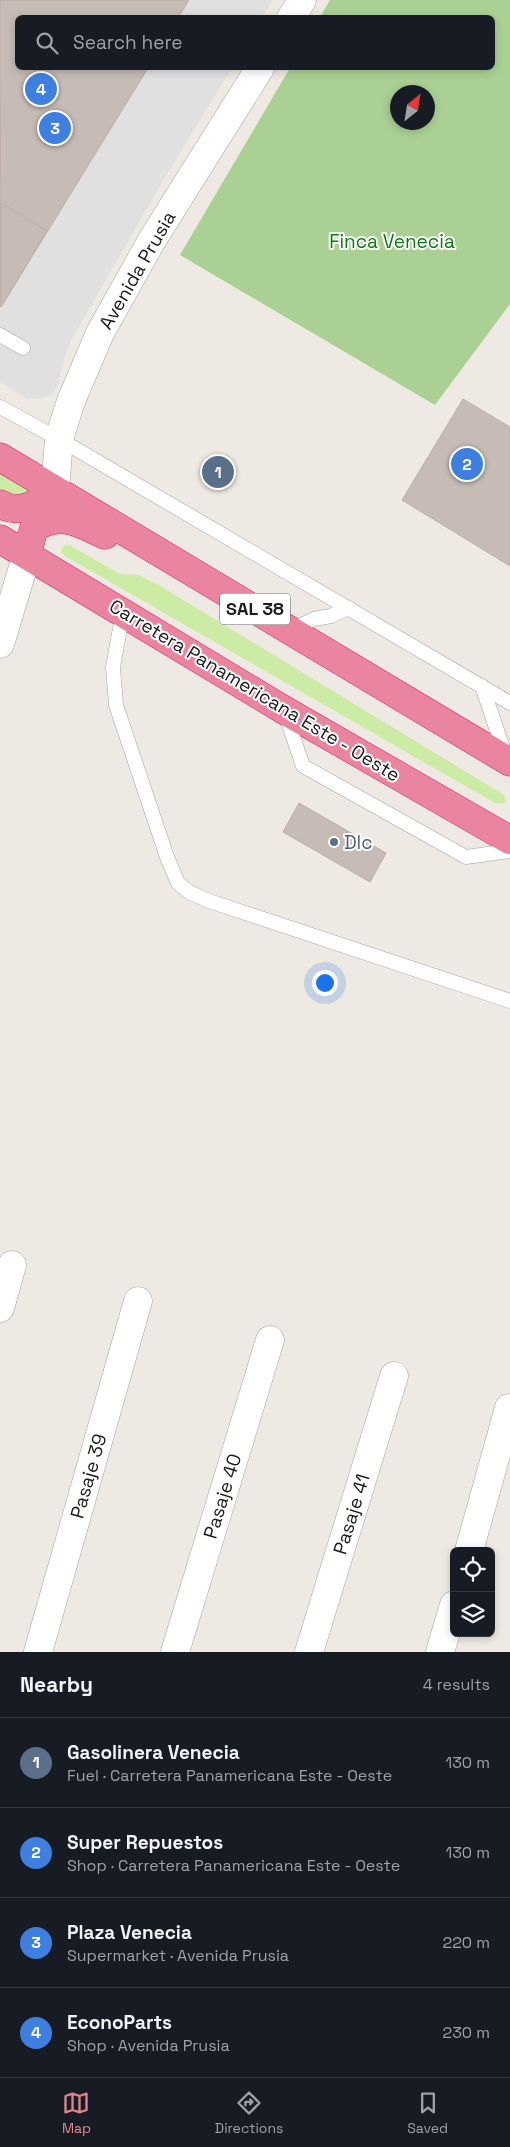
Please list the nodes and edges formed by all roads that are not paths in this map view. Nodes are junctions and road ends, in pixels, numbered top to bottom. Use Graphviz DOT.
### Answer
graph roads {
  1 [pos="302,0"];
  2 [pos="293,15"];
  3 [pos="259,70"];
  4 [pos="0,335"];
  5 [pos="23,348"];
  6 [pos="0,407"];
  7 [pos="59,439"];
  8 [pos="0,457"];
  9 [pos="54,490"];
  10 [pos="0,504"];
  11 [pos="0,539"];
  12 [pos="27,554"];
  13 [pos="349,608"];
  14 [pos="123,612"];
  15 [pos="291,630"];
  16 [pos="0,644"];
  17 [pos="482,686"];
  18 [pos="510,703"];
  19 [pos="284,710"];
  20 [pos="508,762"];
  21 [pos="510,840"];
  22 [pos="510,851"];
  23 [pos="510,1000"];
  24 [pos="12,1265"];
  25 [pos="138,1301"];
  26 [pos="0,1308"];
  27 [pos="270,1340"];
  28 [pos="394,1376"];
  29 [pos="509,1408"];
  30 [pos="470,1547"];
  31 [pos="450,1618"];
  32 [pos="38,1652"];
  33 [pos="175,1652"];
  34 [pos="309,1652"];
  35 [pos="440,1652"];
  1 -- 2 [label="street"];
  3 -- 7 [label="street, Avenida Prusia"];
  4 -- 5 [label="lane"];
  6 -- 7 [label="lane"];
  7 -- 9 [label="street, Avenida Prusia"];
  7 -- 13 [label="lane"];
  8 -- 9 [label="highway, SAL 38"];
  9 -- 10 [label="highway"];
  9 -- 15 [label="highway, SAL 38"];
  11 -- 12 [label="highway, Carretera Panamericana Este - Oeste"];
  12 -- 14 [label="highway, Carretera Panamericana Este - Oeste"];
  12 -- 15 [label="highway"];
  12 -- 16 [label="street"];
  13 -- 15 [label="lane"];
  13 -- 17 [label="lane"];
  14 -- 19 [label="highway, Carretera Panamericana Este - Oeste"];
  14 -- 23 [label="lane"];
  15 -- 20 [label="highway, SAL 38"];
  17 -- 18 [label="lane"];
  17 -- 20 [label="lane"];
  19 -- 21 [label="highway, Carretera Panamericana Este - Oeste"];
  19 -- 22 [label="lane"];
  24 -- 26 [label="street"];
  25 -- 32 [label="street, Pasaje 39"];
  27 -- 33 [label="street, Pasaje 40"];
  28 -- 34 [label="street, Pasaje 41"];
  29 -- 30 [label="street"];
  31 -- 35 [label="street"];
}
